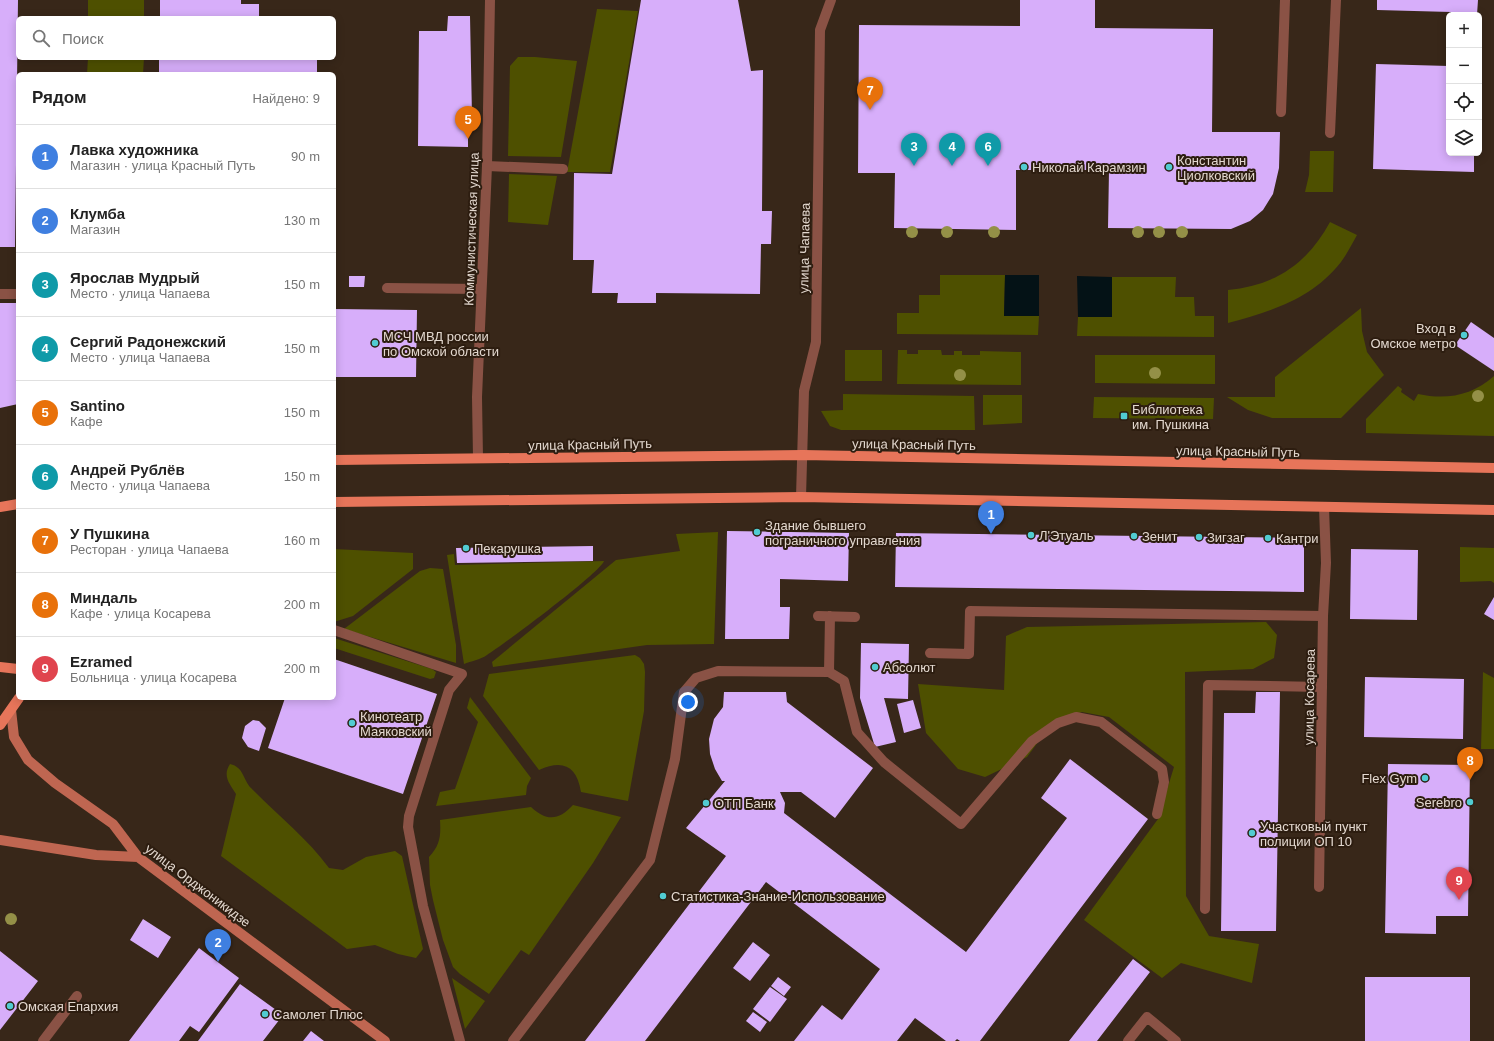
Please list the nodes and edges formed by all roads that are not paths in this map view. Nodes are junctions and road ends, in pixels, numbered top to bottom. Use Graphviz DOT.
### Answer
graph roads {
  1 [pos="490,0"];
  2 [pos="831,0"];
  3 [pos="1285,0"];
  4 [pos="1336,0"];
  5 [pos="1281,112"];
  6 [pos="1330,133"];
  7 [pos="487,166"];
  8 [pos="563,169"];
  9 [pos="386,288"];
  10 [pos="481,290"];
  11 [pos="0,294"];
  12 [pos="16,294"];
  13 [pos="803,455"];
  14 [pos="478,458"];
  15 [pos="336,460"];
  16 [pos="1494,468"];
  17 [pos="801,497"];
  18 [pos="336,502"];
  19 [pos="16,504"];
  20 [pos="1324,507"];
  21 [pos="0,508"];
  22 [pos="1494,510"];
  23 [pos="818,616"];
  24 [pos="830,616"];
  25 [pos="1323,616"];
  26 [pos="855,617"];
  27 [pos="336,631"];
  28 [pos="930,653"];
  29 [pos="0,667"];
  30 [pos="16,669"];
  31 [pos="829,672"];
  32 [pos="1322,687"];
  33 [pos="18,700"];
  34 [pos="11,710"];
  35 [pos="0,725"];
  36 [pos="1157,814"];
  37 [pos="0,840"];
  38 [pos="138,857"];
  39 [pos="1319,887"];
  40 [pos="1205,909"];
  41 [pos="77,996"];
  42 [pos="43,1041"];
  43 [pos="385,1041"];
  44 [pos="460,1041"];
  45 [pos="512,1041"];
  46 [pos="1128,1041"];
  47 [pos="1176,1041"];
  1 -- 7 [label="street, Коммунистическая улица"];
  2 -- 13 [label="street, улица Чапаева"];
  3 -- 5 [label="street"];
  4 -- 6 [label="street"];
  7 -- 8 [label="street"];
  7 -- 10 [label="street, Коммунистическая улица"];
  9 -- 10 [label="street"];
  10 -- 14 [label="street, Коммунистическая улица"];
  11 -- 12 [label="street"];
  13 -- 14 [label="main road, улица Красный Путь"];
  13 -- 16 [label="main road, улица Красный Путь"];
  13 -- 17 [label="street, улица Чапаева"];
  14 -- 15 [label="main road, улица Красный Путь"];
  17 -- 18 [label="main road"];
  17 -- 20 [label="main road"];
  19 -- 21 [label="main road"];
  20 -- 22 [label="main road"];
  20 -- 25 [label="street, улица Косарева"];
  23 -- 24 [label="street"];
  24 -- 26 [label="street"];
  24 -- 31 [label="street"];
  25 -- 28 [label="street"];
  25 -- 32 [label="street, улица Косарева"];
  27 -- 44 [label="street"];
  29 -- 30 [label="main road"];
  31 -- 36 [label="street"];
  31 -- 45 [label="street"];
  32 -- 39 [label="street, улица Косарева"];
  32 -- 40 [label="street"];
  33 -- 34 [label="main road"];
  34 -- 35 [label="main road"];
  34 -- 38 [label="main road, улица Орджоникидзе"];
  37 -- 38 [label="main road"];
  38 -- 43 [label="main road, улица Орджоникидзе"];
  41 -- 42 [label="street"];
  46 -- 47 [label="street"];
}
